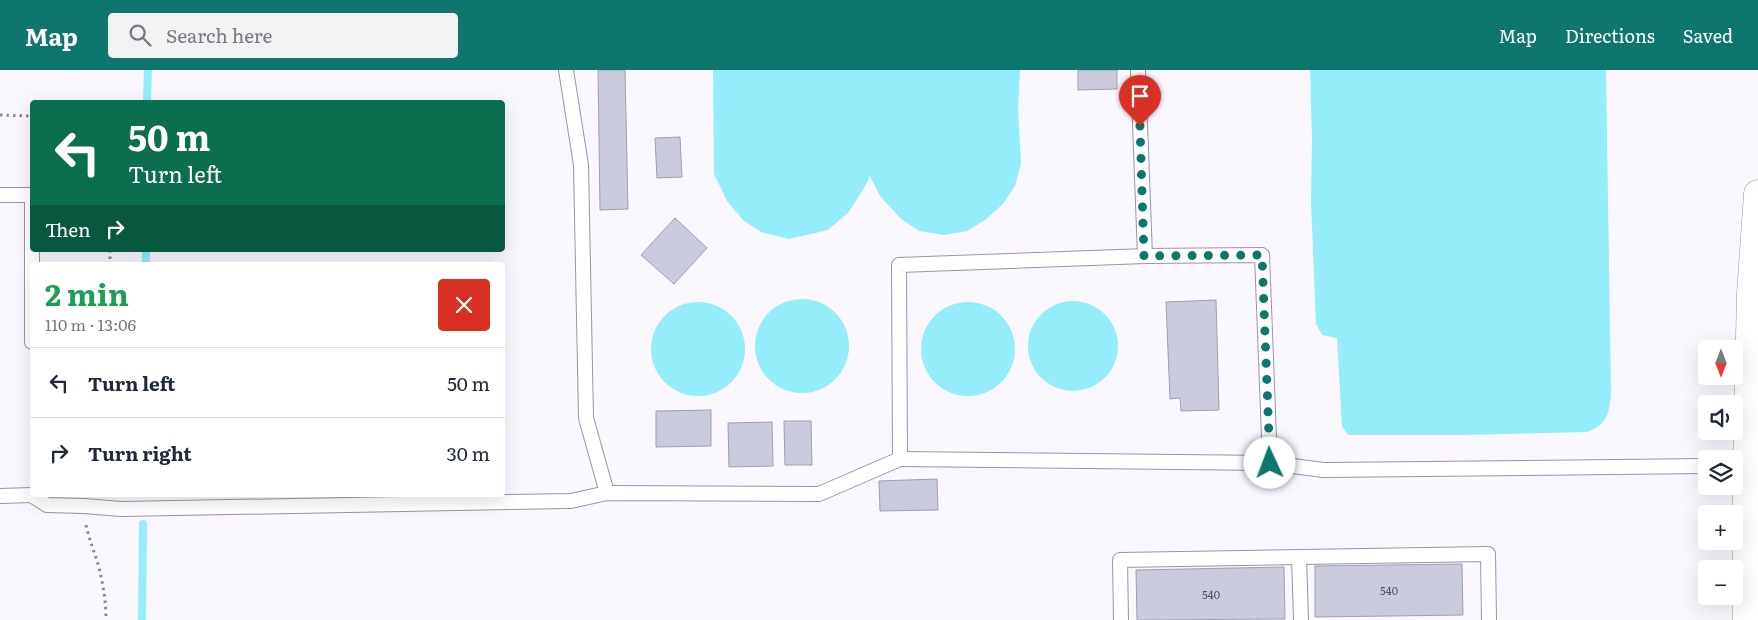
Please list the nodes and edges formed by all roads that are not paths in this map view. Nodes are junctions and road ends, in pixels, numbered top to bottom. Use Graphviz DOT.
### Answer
graph roads {
  1 [pos="566,70"];
  2 [pos="1138,70"];
  3 [pos="1758,194"];
  4 [pos="0,195"];
  5 [pos="30,195"];
  6 [pos="1144,256"];
  7 [pos="1741,450"];
  8 [pos="900,459"];
  9 [pos="1270,463"];
  10 [pos="1698,466"];
  11 [pos="607,493"];
  12 [pos="30,495"];
  13 [pos="1741,495"];
  14 [pos="0,496"];
  15 [pos="36,497"];
  16 [pos="1299,557"];
  17 [pos="1120,620"];
  18 [pos="1301,620"];
  19 [pos="1489,620"];
  20 [pos="1747,620"];
  1 -- 11 [label="lane"];
  2 -- 6 [label="lane"];
  3 -- 7 [label="main road"];
  4 -- 5 [label="lane"];
  6 -- 8 [label="lane"];
  6 -- 9 [label="lane"];
  8 -- 9 [label="lane"];
  8 -- 11 [label="lane"];
  9 -- 10 [label="lane"];
  11 -- 15 [label="lane"];
  12 -- 14 [label="lane"];
  13 -- 20 [label="main road"];
  16 -- 17 [label="lane"];
  16 -- 18 [label="lane"];
  16 -- 19 [label="lane"];
}
